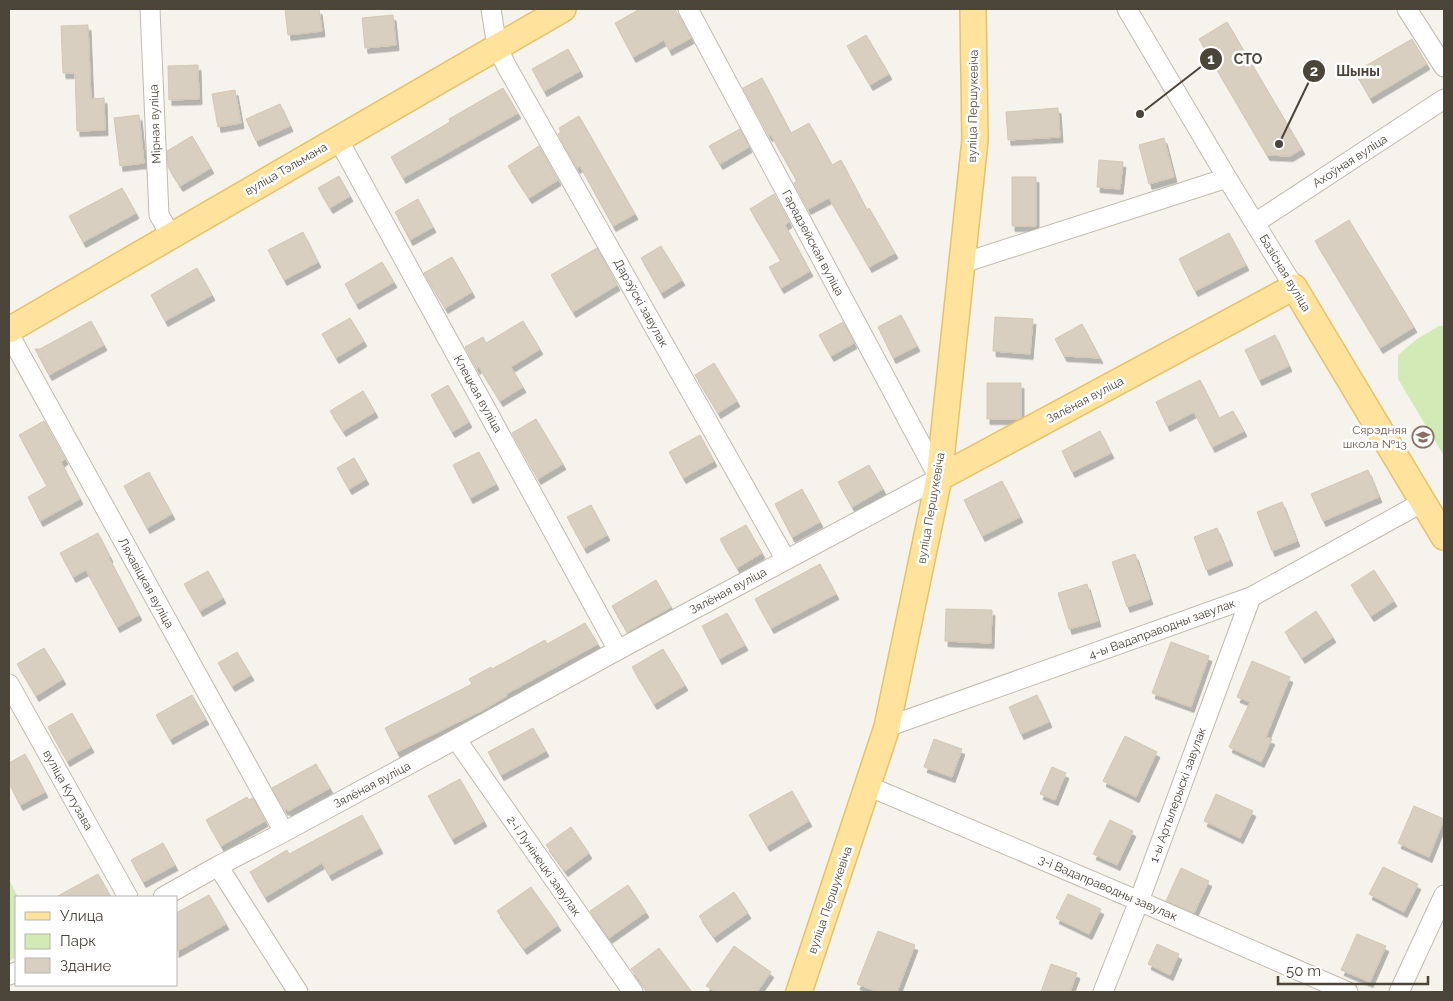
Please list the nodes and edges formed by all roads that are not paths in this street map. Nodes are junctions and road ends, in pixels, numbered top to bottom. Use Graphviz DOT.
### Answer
graph roads {
  1 [pos="150,9"];
  2 [pos="491,9"];
  3 [pos="563,9"];
  4 [pos="688,9"];
  5 [pos="973,9"];
  6 [pos="1127,9"];
  7 [pos="1407,9"];
  8 [pos="497,47"];
  9 [pos="1444,67"];
  10 [pos="1444,99"];
  11 [pos="338,139"];
  12 [pos="1227,178"];
  13 [pos="1255,223"];
  14 [pos="171,236"];
  15 [pos="963,263"];
  16 [pos="1294,287"];
  17 [pos="9,330"];
  18 [pos="9,334"];
  19 [pos="939,478"];
  20 [pos="1423,502"];
  21 [pos="1444,537"];
  22 [pos="786,560"];
  23 [pos="1251,597"];
  24 [pos="618,650"];
  25 [pos="9,684"];
  26 [pos="887,727"];
  27 [pos="456,739"];
  28 [pos="868,786"];
  29 [pos="284,832"];
  30 [pos="218,866"];
  31 [pos="1444,895"];
  32 [pos="127,896"];
  33 [pos="166,896"];
  34 [pos="1139,901"];
  35 [pos="298,992"];
  36 [pos="633,992"];
  37 [pos="799,992"];
  38 [pos="1104,992"];
  39 [pos="1348,992"];
  40 [pos="1399,992"];
  1 -- 14 [label="street, Мірная вуліца"];
  2 -- 8 [label="street"];
  3 -- 8 [label="main road, вуліца Тэльмана"];
  4 -- 19 [label="street, Гарадзейская вуліца"];
  5 -- 15 [label="main road, вуліца Першукевіча"];
  6 -- 12 [label="street, Базісная вуліца"];
  7 -- 9 [label="street"];
  8 -- 11 [label="main road, вуліца Тэльмана"];
  8 -- 22 [label="street, Дарэўскі завулак"];
  10 -- 13 [label="street, Ахоўная вуліца"];
  11 -- 14 [label="main road, вуліца Тэльмана"];
  11 -- 24 [label="street, Клецкая вуліца"];
  12 -- 13 [label="street, Базісная вуліца"];
  12 -- 15 [label="street"];
  13 -- 16 [label="street, Базісная вуліца"];
  14 -- 17 [label="main road, вуліца Тэльмана"];
  15 -- 19 [label="main road, вуліца Першукевіча"];
  16 -- 19 [label="main road, Зялёная вуліца"];
  16 -- 20 [label="main road, Базісная вуліца"];
  18 -- 29 [label="street, Ляхавіцкая вуліца"];
  19 -- 22 [label="street, Зялёная вуліца"];
  19 -- 26 [label="main road, вуліца Першукевіча"];
  20 -- 21 [label="main road, Базісная вуліца"];
  20 -- 23 [label="street, 4-ы Вадаправодны завулак"];
  22 -- 24 [label="street, Зялёная вуліца"];
  23 -- 26 [label="street, 4-ы Вадаправодны завулак"];
  23 -- 34 [label="street, 1-ы Артылерыскі завулак"];
  24 -- 27 [label="street, Зялёная вуліца"];
  25 -- 32 [label="street, вуліца Кутузава"];
  26 -- 28 [label="main road, вуліца Першукевіча"];
  27 -- 29 [label="street, Зялёная вуліца"];
  27 -- 36 [label="street, 2-і Лунінецкі завулак"];
  28 -- 34 [label="street, 3-і Вадаправодны завулак"];
  28 -- 37 [label="main road, вуліца Першукевіча"];
  29 -- 30 [label="street, Зялёная вуліца"];
  30 -- 33 [label="street, Зялёная вуліца"];
  30 -- 35 [label="street"];
  31 -- 40 [label="street"];
  34 -- 38 [label="street, 1-ы Артылерыскі завулак"];
  34 -- 39 [label="street, 3-і Вадаправодны завулак"];
}
